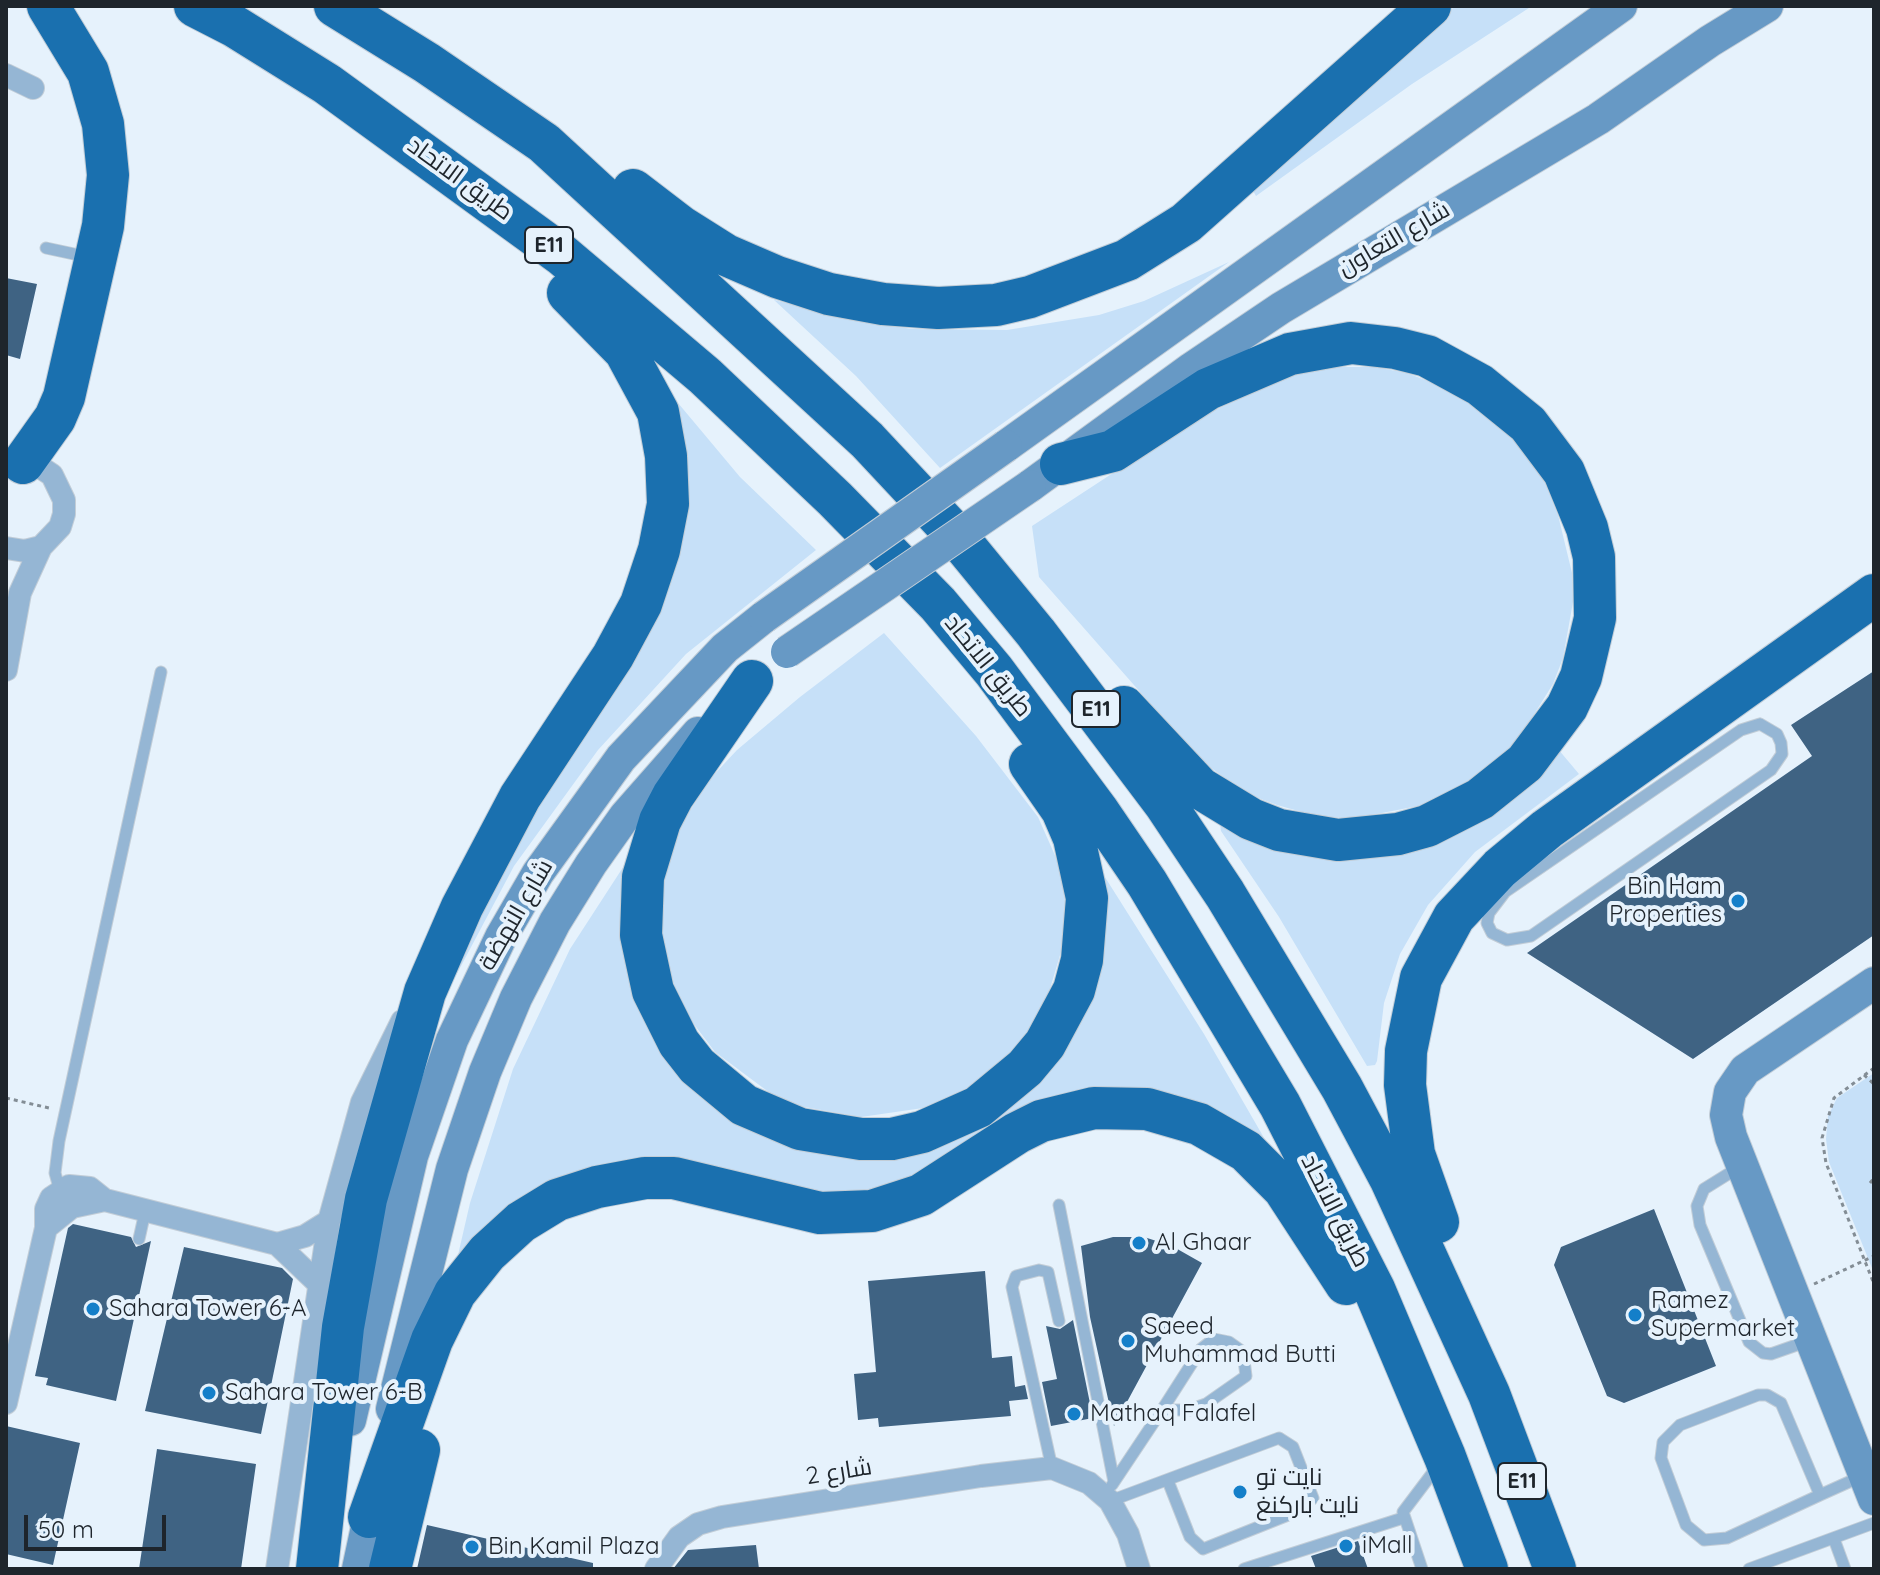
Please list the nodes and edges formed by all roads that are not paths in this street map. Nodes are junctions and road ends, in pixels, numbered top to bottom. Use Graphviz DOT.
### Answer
graph roads {
  1 [pos="48,6"];
  2 [pos="195,6"];
  3 [pos="335,6"];
  4 [pos="1430,6"];
  5 [pos="1621,6"];
  6 [pos="1767,6"];
  7 [pos="234,26"];
  8 [pos="6,75"];
  9 [pos="33,88"];
  10 [pos="544,143"];
  11 [pos="46,248"];
  12 [pos="97,258"];
  13 [pos="15,464"];
  14 [pos="1046,475"];
  15 [pos="835,499"];
  16 [pos="41,547"];
  17 [pos="6,548"];
  18 [pos="1874,595"];
  19 [pos="1036,633"];
  20 [pos="6,670"];
  21 [pos="161,672"];
  22 [pos="752,681"];
  23 [pos="1733,696"];
  24 [pos="1692,765"];
  25 [pos="1597,794"];
  26 [pos="1874,983"];
  27 [pos="425,992"];
  28 [pos="1742,1166"];
  29 [pos="60,1191"];
  30 [pos="572,1195"];
  31 [pos="105,1200"];
  32 [pos="1059,1205"];
  33 [pos="145,1212"];
  34 [pos="329,1221"];
  35 [pos="46,1228"];
  36 [pos="139,1239"];
  37 [pos="277,1244"];
  38 [pos="319,1284"];
  39 [pos="1059,1321"];
  40 [pos="1811,1340"];
  41 [pos="1489,1394"];
  42 [pos="1419,1397"];
  43 [pos="6,1403"];
  44 [pos="1162,1410"];
  45 [pos="1445,1457"];
  46 [pos="1052,1468"];
  47 [pos="1168,1481"];
  48 [pos="1869,1487"];
  49 [pos="1110,1493"];
  50 [pos="1820,1495"];
  51 [pos="369,1517"];
  52 [pos="1403,1518"];
  53 [pos="1874,1523"];
  54 [pos="1834,1539"];
  55 [pos="277,1569"];
  56 [pos="317,1569"];
  57 [pos="358,1569"];
  58 [pos="390,1569"];
  59 [pos="656,1569"];
  60 [pos="1139,1569"];
  61 [pos="1244,1569"];
  62 [pos="1422,1569"];
  63 [pos="1487,1569"];
  64 [pos="1555,1569"];
  65 [pos="1749,1569"];
  66 [pos="1845,1569"];
  1 -- 12 [label="highway"];
  2 -- 7 [label="highway, طريق الاتحاد / E11"];
  3 -- 10 [label="highway, E11"];
  4 -- 10 [label="highway"];
  5 -- 56 [label="main road, شارع النهضة, bridge"];
  6 -- 14 [label="main road, شارع التعاون"];
  7 -- 15 [label="highway, طريق الاتحاد / E11"];
  7 -- 27 [label="highway"];
  8 -- 9 [label="street"];
  10 -- 19 [label="highway, E11"];
  11 -- 12 [label="lane"];
  12 -- 13 [label="highway"];
  13 -- 16 [label="street"];
  14 -- 19 [label="highway"];
  14 -- 22 [label="main road, شارع النهضة, bridge"];
  15 -- 22 [label="highway"];
  15 -- 42 [label="highway, طريق الاتحاد / E11"];
  16 -- 17 [label="street"];
  16 -- 20 [label="street"];
  18 -- 23 [label="highway"];
  19 -- 41 [label="highway, E11"];
  21 -- 29 [label="lane"];
  22 -- 51 [label="main road, شارع النهضة"];
  23 -- 24 [label="lane"];
  23 -- 25 [label="highway"];
  24 -- 24 [label="lane"];
  24 -- 25 [label="lane"];
  25 -- 41 [label="highway"];
  26 -- 28 [label="main road"];
  27 -- 34 [label="street"];
  27 -- 56 [label="highway"];
  28 -- 40 [label="main road"];
  28 -- 40 [label="lane"];
  29 -- 31 [label="street"];
  29 -- 35 [label="street"];
  30 -- 42 [label="highway"];
  30 -- 51 [label="highway"];
  30 -- 58 [label="highway"];
  31 -- 33 [label="street"];
  31 -- 35 [label="street"];
  32 -- 49 [label="lane"];
  33 -- 36 [label="lane"];
  33 -- 37 [label="street"];
  34 -- 37 [label="street"];
  34 -- 38 [label="street"];
  35 -- 43 [label="street"];
  37 -- 38 [label="street"];
  38 -- 55 [label="street"];
  39 -- 46 [label="lane"];
  40 -- 48 [label="main road"];
  41 -- 64 [label="highway, E11"];
  42 -- 45 [label="highway, طريق الاتحاد / E11"];
  44 -- 44 [label="lane"];
  44 -- 49 [label="lane"];
  45 -- 52 [label="lane"];
  45 -- 63 [label="highway, طريق الاتحاد / E11"];
  46 -- 49 [label="street"];
  46 -- 59 [label="street, شارع 2"];
  47 -- 47 [label="lane"];
  47 -- 49 [label="lane"];
  48 -- 50 [label="lane"];
  49 -- 60 [label="street"];
  50 -- 50 [label="lane"];
  51 -- 57 [label="main road, شارع النهضة"];
  52 -- 61 [label="lane"];
  52 -- 62 [label="lane"];
  53 -- 54 [label="lane"];
  54 -- 65 [label="lane"];
  54 -- 66 [label="lane"];
}
